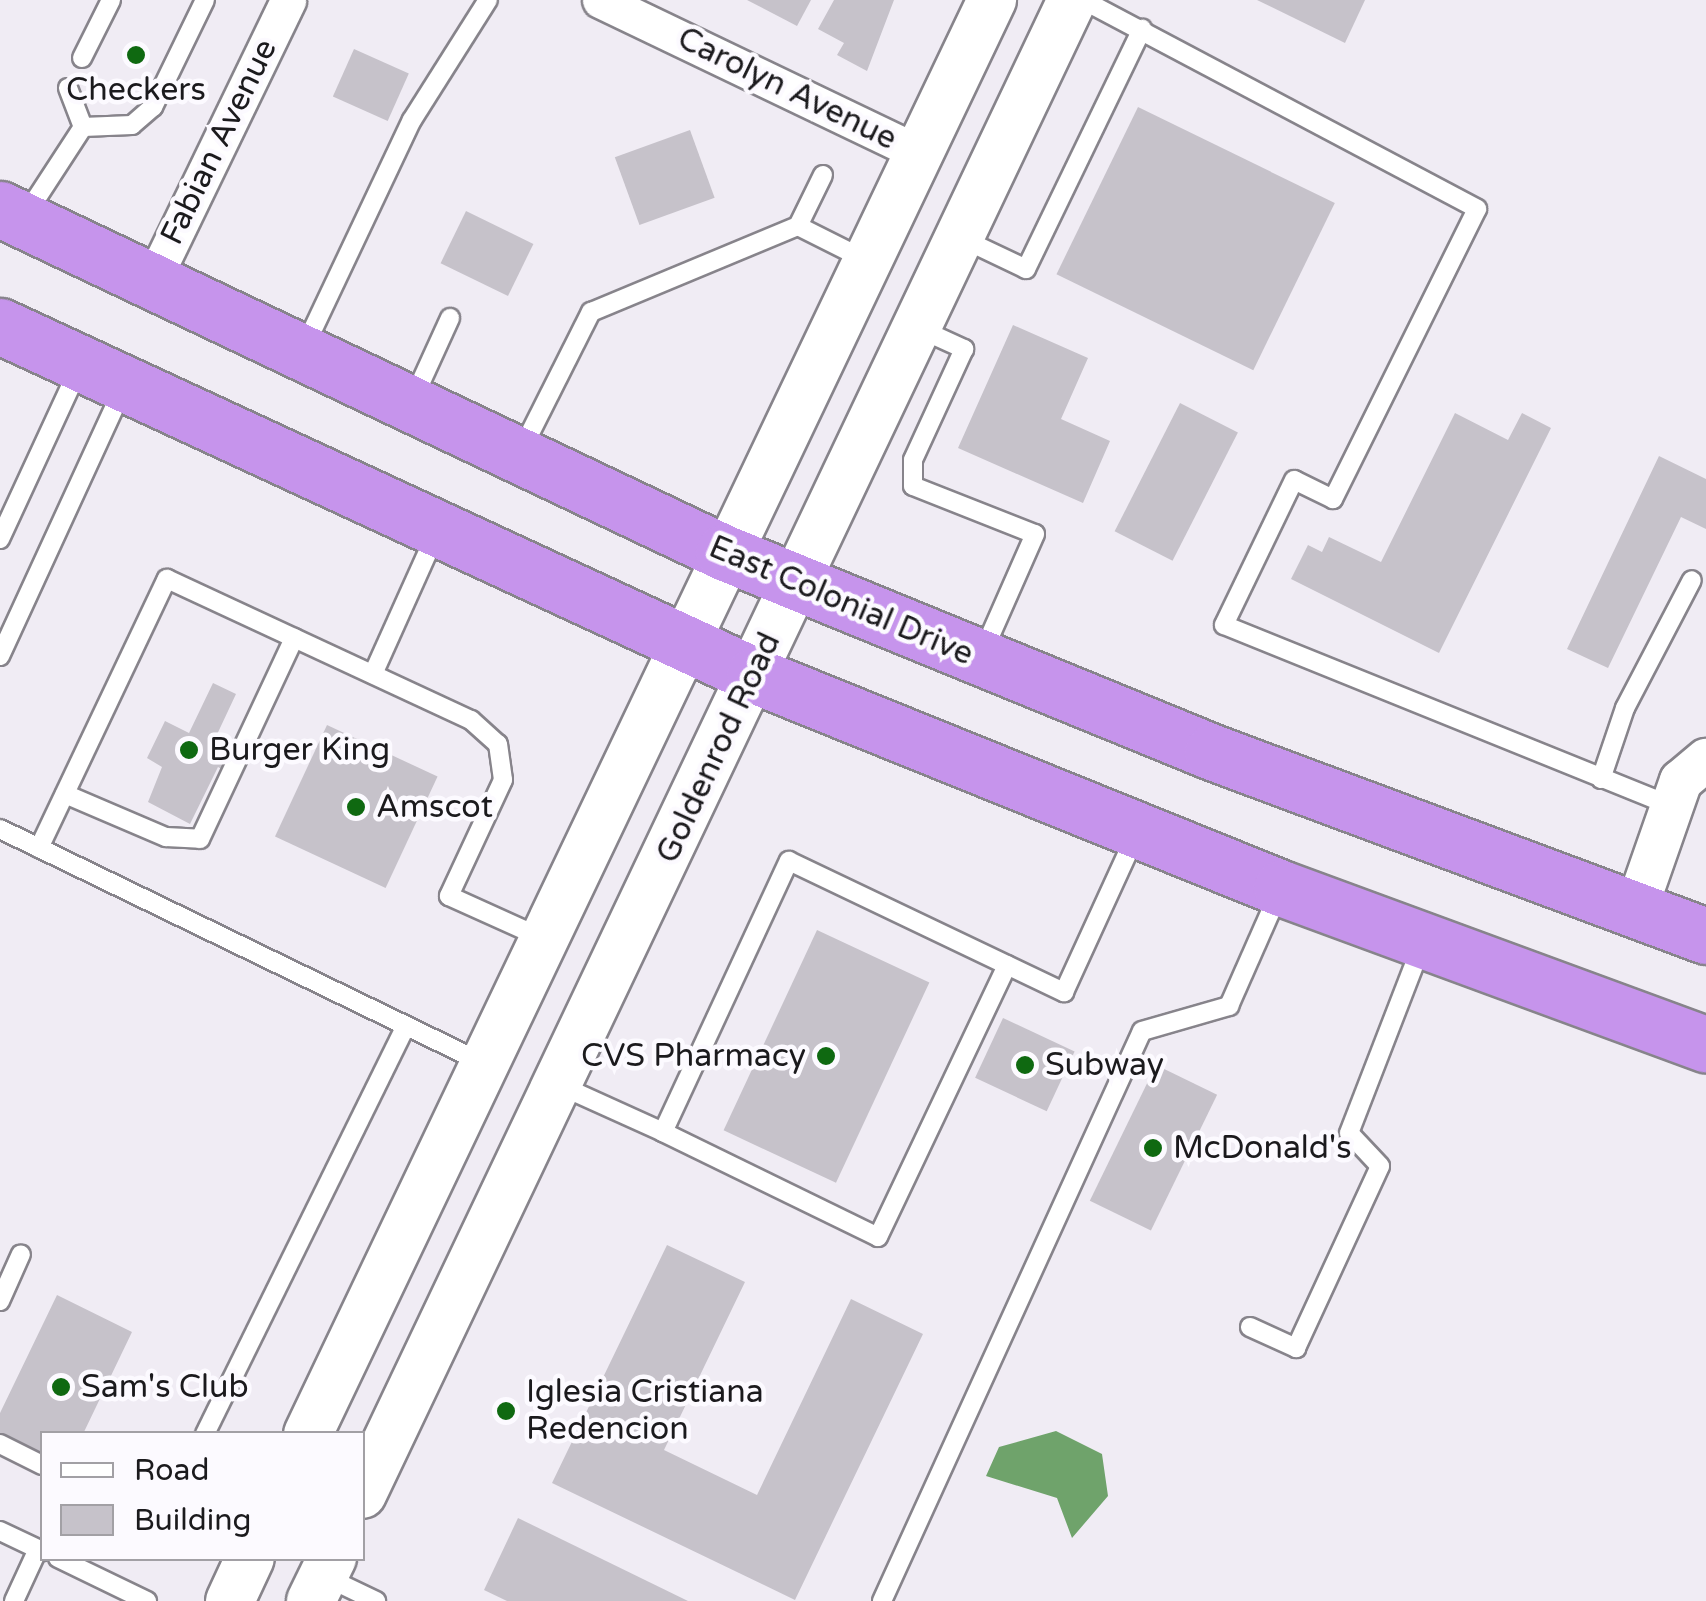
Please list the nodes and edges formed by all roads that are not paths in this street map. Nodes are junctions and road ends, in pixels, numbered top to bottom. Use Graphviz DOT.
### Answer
graph roads {
  1 [pos="111,0"];
  2 [pos="204,0"];
  3 [pos="288,0"];
  4 [pos="488,0"];
  5 [pos="600,0"];
  6 [pos="992,0"];
  7 [pos="1072,0"];
  8 [pos="1083,0"];
  9 [pos="1142,29"];
  10 [pos="82,58"];
  11 [pos="68,88"];
  12 [pos="82,127"];
  13 [pos="920,153"];
  14 [pos="823,176"];
  15 [pos="11,215"];
  16 [pos="798,226"];
  17 [pos="960,238"];
  18 [pos="869,261"];
  19 [pos="151,284"];
  20 [pos="450,318"];
  21 [pos="0,326"];
  22 [pos="918,328"];
  23 [pos="301,356"];
  24 [pos="102,376"];
  25 [pos="410,407"];
  26 [pos="518,458"];
  27 [pos="437,532"];
  28 [pos="0,539"];
  29 [pos="723,552"];
  30 [pos="1692,580"];
  31 [pos="797,584"];
  32 [pos="294,638"];
  33 [pos="678,643"];
  34 [pos="0,656"];
  35 [pos="980,659"];
  36 [pos="373,674"];
  37 [pos="754,676"];
  38 [pos="1706,760"];
  39 [pos="1601,779"];
  40 [pos="65,794"];
  41 [pos="1672,806"];
  42 [pos="0,828"];
  43 [pos="1137,832"];
  44 [pos="39,848"];
  45 [pos="1281,888"];
  46 [pos="1635,912"];
  47 [pos="1706,936"];
  48 [pos="540,937"];
  49 [pos="1423,942"];
  50 [pos="1007,965"];
  51 [pos="406,1026"];
  52 [pos="1706,1044"];
  53 [pos="481,1062"];
  54 [pos="560,1085"];
  55 [pos="662,1132"];
  56 [pos="21,1254"];
  57 [pos="0,1301"];
  58 [pos="1250,1327"];
  59 [pos="207,1431"];
  60 [pos="309,1431"];
  61 [pos="0,1444"];
  62 [pos="40,1464"];
  63 [pos="365,1488"];
  64 [pos="0,1531"];
  65 [pos="40,1550"];
  66 [pos="64,1561"];
  67 [pos="249,1561"];
  68 [pos="322,1578"];
  69 [pos="14,1601"];
  70 [pos="147,1601"];
  71 [pos="230,1601"];
  72 [pos="376,1601"];
  73 [pos="882,1601"];
  1 -- 10 [label="lane"];
  2 -- 12 [label="lane"];
  3 -- 19 [label="street, Fabian Avenue"];
  4 -- 23 [label="lane"];
  5 -- 13 [label="street, Carolyn Avenue"];
  6 -- 13 [label="main road"];
  7 -- 17 [label="main road, Goldenrod Road"];
  8 -- 9 [label="lane"];
  9 -- 17 [label="lane"];
  9 -- 39 [label="lane"];
  11 -- 12 [label="lane"];
  12 -- 15 [label="lane"];
  13 -- 18 [label="main road"];
  14 -- 16 [label="lane"];
  15 -- 19 [label="highway, East Colonial Drive"];
  16 -- 18 [label="lane"];
  16 -- 26 [label="lane"];
  17 -- 22 [label="main road, Goldenrod Road"];
  18 -- 29 [label="main road"];
  19 -- 23 [label="highway, East Colonial Drive"];
  20 -- 25 [label="lane"];
  21 -- 24 [label="highway"];
  22 -- 31 [label="main road, Goldenrod Road"];
  22 -- 35 [label="lane"];
  23 -- 25 [label="highway, East Colonial Drive"];
  24 -- 27 [label="highway"];
  24 -- 28 [label="lane"];
  24 -- 34 [label="lane"];
  25 -- 26 [label="highway, East Colonial Drive"];
  26 -- 29 [label="highway, East Colonial Drive"];
  27 -- 33 [label="highway"];
  27 -- 36 [label="lane"];
  29 -- 31 [label="highway, East Colonial Drive"];
  29 -- 33 [label="main road"];
  30 -- 39 [label="lane"];
  31 -- 35 [label="highway, East Colonial Drive"];
  31 -- 37 [label="main road, Goldenrod Road"];
  32 -- 36 [label="lane"];
  32 -- 40 [label="lane"];
  32 -- 40 [label="lane"];
  33 -- 37 [label="highway"];
  33 -- 48 [label="main road"];
  35 -- 46 [label="highway, East Colonial Drive"];
  36 -- 48 [label="lane"];
  37 -- 43 [label="highway"];
  37 -- 54 [label="main road, Goldenrod Road"];
  38 -- 41 [label="street"];
  39 -- 41 [label="lane"];
  40 -- 44 [label="lane"];
  41 -- 46 [label="street"];
  42 -- 44 [label="lane"];
  43 -- 45 [label="highway"];
  43 -- 50 [label="lane"];
  44 -- 51 [label="lane"];
  45 -- 49 [label="highway"];
  45 -- 73 [label="lane"];
  46 -- 47 [label="highway, East Colonial Drive"];
  48 -- 53 [label="main road"];
  49 -- 52 [label="highway"];
  49 -- 58 [label="lane"];
  50 -- 55 [label="lane"];
  50 -- 55 [label="lane"];
  51 -- 53 [label="lane"];
  51 -- 59 [label="lane"];
  53 -- 60 [label="main road"];
  54 -- 55 [label="lane"];
  54 -- 63 [label="main road, Goldenrod Road"];
  56 -- 57 [label="lane"];
  61 -- 62 [label="lane"];
  64 -- 65 [label="lane"];
  65 -- 69 [label="lane"];
  66 -- 70 [label="lane"];
  67 -- 71 [label="main road"];
  68 -- 72 [label="lane"];
}
